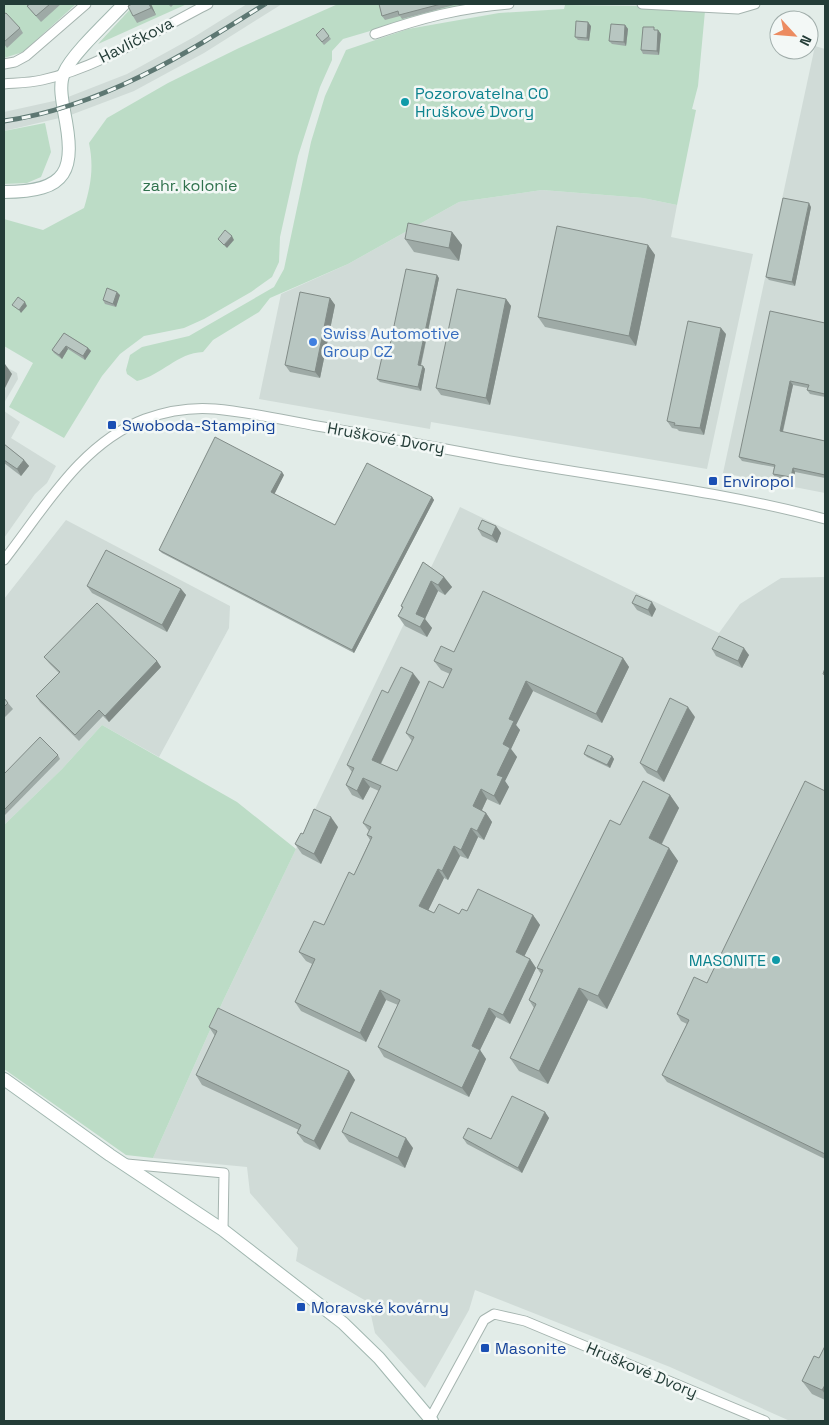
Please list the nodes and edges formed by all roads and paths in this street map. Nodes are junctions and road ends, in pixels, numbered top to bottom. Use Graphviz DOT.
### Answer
graph roads {
  1 [pos="86,4"];
  2 [pos="124,4"];
  3 [pos="208,4"];
  4 [pos="509,4"];
  5 [pos="642,4"];
  6 [pos="754,4"];
  7 [pos="375,34"];
  8 [pos="4,64"];
  9 [pos="64,74"];
  10 [pos="4,84"];
  11 [pos="4,192"];
  12 [pos="825,519"];
  13 [pos="4,560"];
  14 [pos="4,1079"];
  15 [pos="124,1164"];
  16 [pos="223,1230"];
  17 [pos="431,1420"];
  18 [pos="765,1421"];
  1 -- 8 [label="street"];
  2 -- 9 [label="street"];
  3 -- 9 [label="street, Havlíčkova"];
  4 -- 7 [label="street"];
  5 -- 6 [label="street"];
  9 -- 10 [label="street, Havlíčkova"];
  9 -- 11 [label="street"];
  12 -- 13 [label="street, Hruškové Dvory"];
  14 -- 15 [label="street"];
  15 -- 16 [label="street"];
  15 -- 16 [label="street"];
  16 -- 17 [label="street"];
  17 -- 18 [label="street, Hruškové Dvory"];
}
